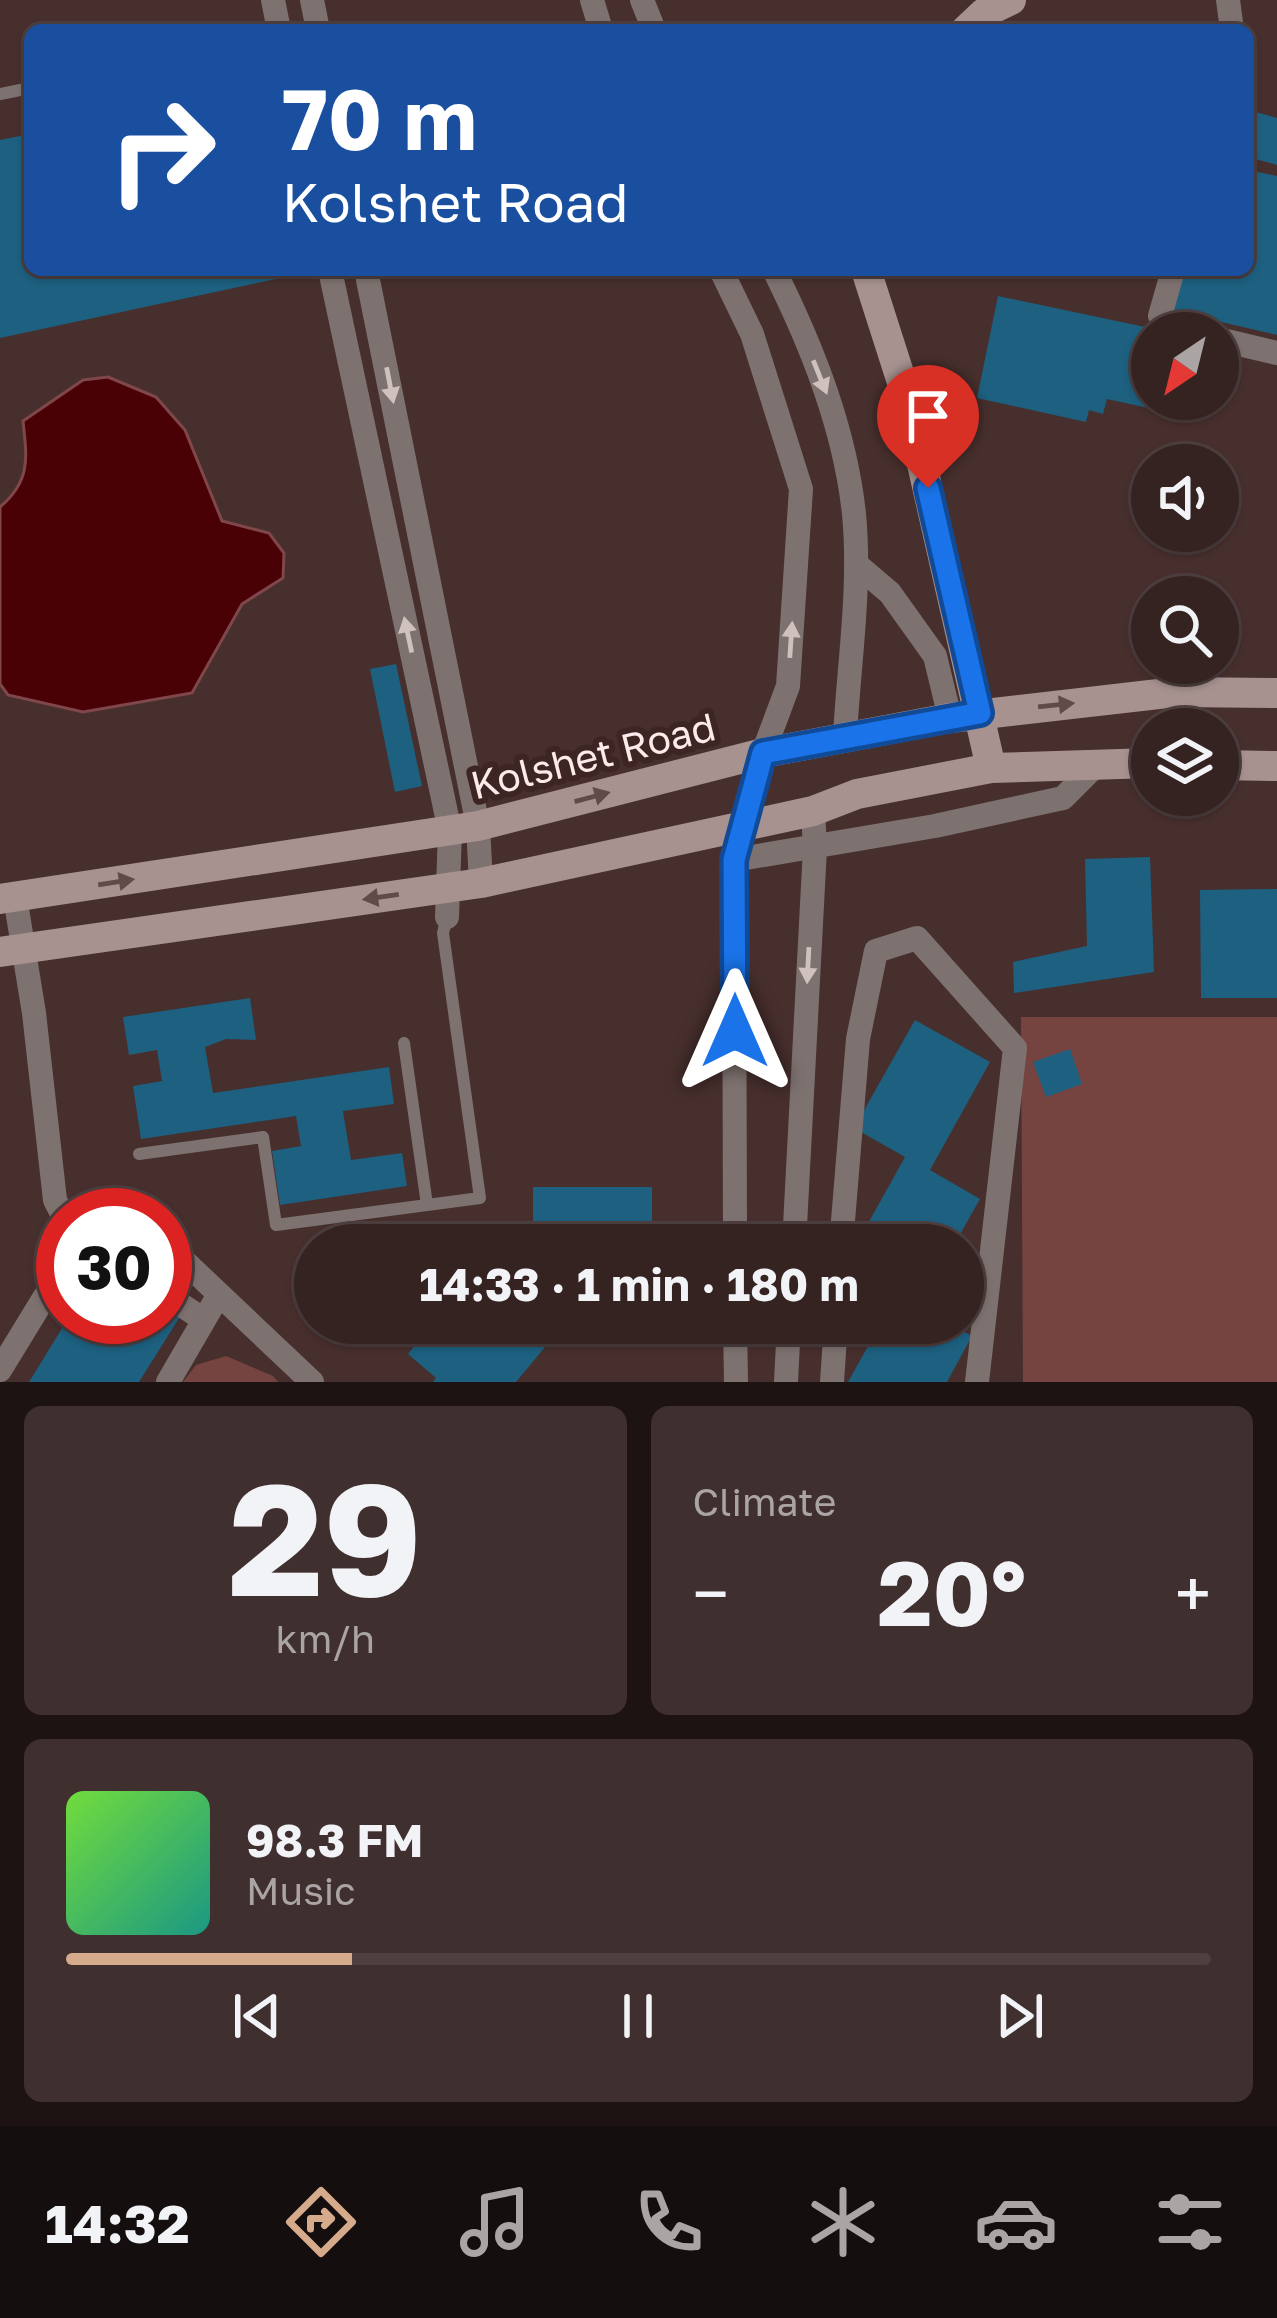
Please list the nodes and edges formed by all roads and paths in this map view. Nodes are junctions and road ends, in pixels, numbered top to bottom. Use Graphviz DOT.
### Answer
graph roads {
  1 [pos="1011,0"];
  2 [pos="973,24"];
  3 [pos="331,276"];
  4 [pos="368,276"];
  5 [pos="724,276"];
  6 [pos="777,276"];
  7 [pos="868,276"];
  8 [pos="1171,276"];
  9 [pos="1161,312"];
  10 [pos="1239,344"];
  11 [pos="1277,353"];
  12 [pos="856,564"];
  13 [pos="1277,692"];
  14 [pos="452,698"];
  15 [pos="422,702"];
  16 [pos="965,716"];
  17 [pos="845,735"];
  18 [pos="763,753"];
  19 [pos="1131,764"];
  20 [pos="1096,765"];
  21 [pos="1239,765"];
  22 [pos="1277,766"];
  23 [pos="991,768"];
  24 [pos="813,811"];
  25 [pos="998,812"];
  26 [pos="742,824"];
  27 [pos="464,829"];
  28 [pos="815,848"];
  29 [pos="734,860"];
  30 [pos="459,896"];
  31 [pos="7,898"];
  32 [pos="12,950"];
  33 [pos="404,1042"];
  34 [pos="140,1154"];
  35 [pos="53,1188"];
  36 [pos="427,1205"];
  37 [pos="735,1224"];
  38 [pos="795,1224"];
  39 [pos="843,1224"];
  40 [pos="192,1269"];
  41 [pos="218,1296"];
  42 [pos="36,1311"];
  43 [pos="192,1312"];
  44 [pos="204,1320"];
  45 [pos="984,1322"];
  46 [pos="735,1344"];
  47 [pos="789,1344"];
  48 [pos="835,1344"];
  49 [pos="981,1344"];
  50 [pos="0,1370"];
  51 [pos="168,1382"];
  52 [pos="312,1382"];
  53 [pos="736,1382"];
  54 [pos="786,1382"];
  55 [pos="832,1382"];
  56 [pos="977,1382"];
  1 -- 2 [label="street"];
  15 -- 3 [label="street, one-way"];
  4 -- 14 [label="street, one-way"];
  18 -- 5 [label="street, one-way"];
  6 -- 12 [label="street, one-way"];
  7 -- 16 [label="street"];
  8 -- 9 [label="street"];
  10 -- 11 [label="street"];
  12 -- 16 [label="street"];
  12 -- 17 [label="street"];
  16 -- 13 [label="street, Kolshet Road, one-way"];
  14 -- 15 [label="street"];
  14 -- 27 [label="street"];
  15 -- 27 [label="street"];
  16 -- 17 [label="street, Kolshet Road"];
  16 -- 23 [label="street"];
  17 -- 18 [label="street, Kolshet Road"];
  18 -- 26 [label="street"];
  27 -- 18 [label="street, Kolshet Road, one-way"];
  19 -- 20 [label="street"];
  20 -- 23 [label="street"];
  20 -- 25 [label="street"];
  21 -- 22 [label="street"];
  23 -- 24 [label="street"];
  23 -- 25 [label="street"];
  24 -- 26 [label="street"];
  24 -- 28 [label="street"];
  25 -- 28 [label="street"];
  26 -- 29 [label="street"];
  26 -- 30 [label="street"];
  27 -- 30 [label="street"];
  31 -- 27 [label="street, Kolshet Road, one-way"];
  28 -- 29 [label="street"];
  28 -- 38 [label="street, one-way"];
  29 -- 37 [label="street"];
  30 -- 32 [label="street, one-way"];
  30 -- 36 [label="lane"];
  31 -- 32 [label="street"];
  32 -- 35 [label="street"];
  33 -- 36 [label="lane"];
  34 -- 36 [label="lane"];
  39 -- 45 [label="street"];
  40 -- 41 [label="street"];
  41 -- 44 [label="street"];
  41 -- 52 [label="street"];
  42 -- 50 [label="street"];
  43 -- 44 [label="street"];
  44 -- 51 [label="street"];
  46 -- 53 [label="street"];
  47 -- 54 [label="street"];
  48 -- 55 [label="street"];
  49 -- 56 [label="street"];
}
